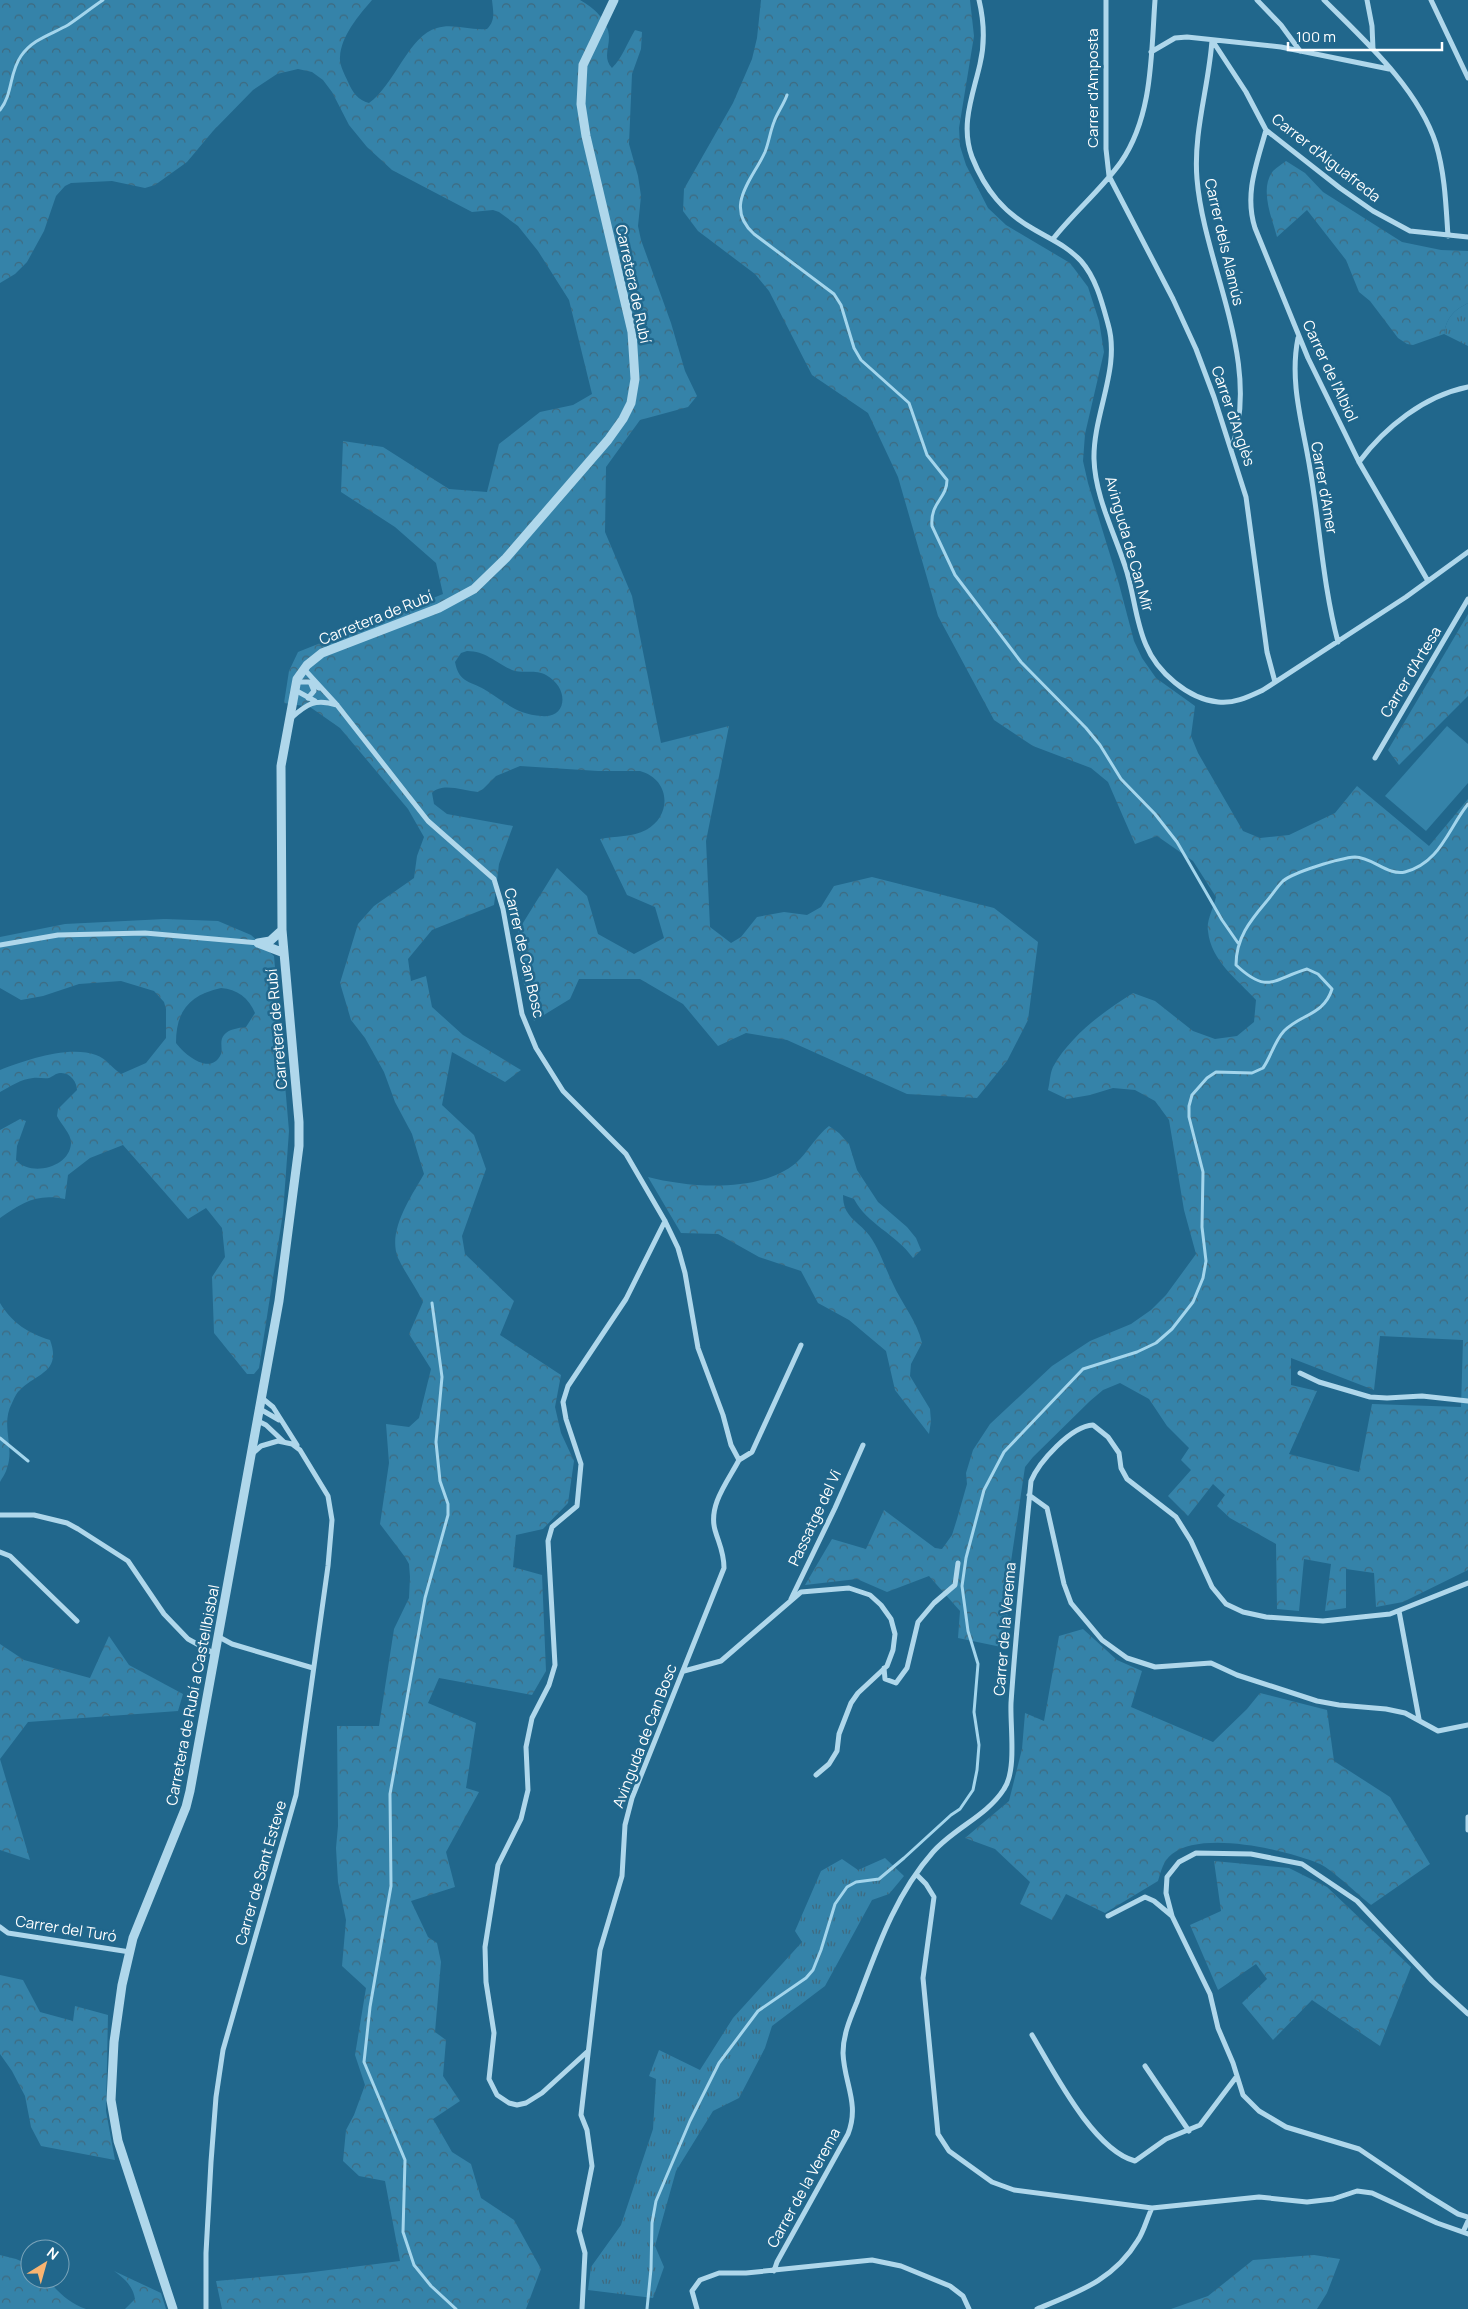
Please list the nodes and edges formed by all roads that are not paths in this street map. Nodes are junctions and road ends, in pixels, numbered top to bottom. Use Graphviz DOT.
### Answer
graph roads {
  1 [pos="614,0"];
  2 [pos="979,0"];
  3 [pos="1106,0"];
  4 [pos="1155,0"];
  5 [pos="1257,0"];
  6 [pos="1324,0"];
  7 [pos="1367,0"];
  8 [pos="1431,0"];
  9 [pos="1212,40"];
  10 [pos="1373,49"];
  11 [pos="1300,51"];
  12 [pos="1151,52"];
  13 [pos="1389,69"];
  14 [pos="1468,78"];
  15 [pos="1266,130"];
  16 [pos="1109,176"];
  17 [pos="1448,236"];
  18 [pos="1468,237"];
  19 [pos="1053,239"];
  20 [pos="1298,338"];
  21 [pos="1468,387"];
  22 [pos="1231,450"];
  23 [pos="1359,462"];
  24 [pos="1468,552"];
  25 [pos="1428,582"];
  26 [pos="1468,599"];
  27 [pos="1338,642"];
  28 [pos="304,669"];
  29 [pos="309,682"];
  30 [pos="1275,682"];
  31 [pos="296,686"];
  32 [pos="324,690"];
  33 [pos="308,698"];
  34 [pos="315,702"];
  35 [pos="337,706"];
  36 [pos="290,719"];
  37 [pos="1375,758"];
  38 [pos="282,930"];
  39 [pos="258,943"];
  40 [pos="0,945"];
  41 [pos="284,953"];
  42 [pos="665,1221"];
  43 [pos="801,1345"];
  44 [pos="1300,1373"];
  45 [pos="262,1398"];
  46 [pos="1468,1401"];
  47 [pos="260,1409"];
  48 [pos="258,1421"];
  49 [pos="281,1422"];
  50 [pos="284,1442"];
  51 [pos="863,1445"];
  52 [pos="300,1450"];
  53 [pos="253,1452"];
  54 [pos="739,1460"];
  55 [pos="1029,1495"];
  56 [pos="0,1515"];
  57 [pos="0,1552"];
  58 [pos="958,1563"];
  59 [pos="1468,1583"];
  60 [pos="789,1601"];
  61 [pos="1399,1611"];
  62 [pos="77,1620"];
  63 [pos="219,1637"];
  64 [pos="216,1655"];
  65 [pos="312,1668"];
  66 [pos="884,1668"];
  67 [pos="684,1671"];
  68 [pos="1419,1719"];
  69 [pos="1468,1725"];
  70 [pos="816,1775"];
  71 [pos="1468,1817"];
  72 [pos="1468,1830"];
  73 [pos="916,1874"];
  74 [pos="1108,1916"];
  75 [pos="1172,1916"];
  76 [pos="0,1928"];
  77 [pos="130,1952"];
  78 [pos="1468,2014"];
  79 [pos="1032,2035"];
  80 [pos="587,2052"];
  81 [pos="1145,2066"];
  82 [pos="1237,2076"];
  83 [pos="1189,2131"];
  84 [pos="1152,2208"];
  85 [pos="1468,2219"];
  86 [pos="1466,2233"];
  87 [pos="774,2271"];
  88 [pos="173,2309"];
  89 [pos="205,2309"];
  90 [pos="582,2309"];
  91 [pos="697,2309"];
  92 [pos="968,2309"];
  93 [pos="1037,2309"];
  1 -- 28 [label="street, Carretera de Rubí"];
  2 -- 19 [label="street, Avinguda de Can Mir"];
  3 -- 16 [label="street, Carrer d'Amposta"];
  4 -- 12 [label="street"];
  5 -- 11 [label="street"];
  6 -- 10 [label="street"];
  7 -- 10 [label="street"];
  8 -- 14 [label="street"];
  9 -- 11 [label="street"];
  9 -- 12 [label="street"];
  9 -- 15 [label="street, Carrer d'Aiguafreda"];
  9 -- 22 [label="street, Carrer dels Alamús"];
  10 -- 13 [label="street"];
  11 -- 13 [label="street"];
  12 -- 16 [label="street"];
  13 -- 17 [label="street"];
  15 -- 17 [label="street, Carrer d'Aiguafreda"];
  15 -- 20 [label="street, Carrer de l'Albiol"];
  16 -- 19 [label="street"];
  16 -- 22 [label="street, Carrer d'Anglès"];
  17 -- 18 [label="street, Carrer d'Aiguafreda"];
  19 -- 30 [label="street, Avinguda de Can Mir"];
  20 -- 23 [label="street, Carrer de l'Albiol"];
  20 -- 27 [label="street, Carrer d'Amer"];
  21 -- 23 [label="street"];
  22 -- 30 [label="street, Carrer d'Anglès"];
  23 -- 25 [label="street, Carrer de l'Albiol"];
  24 -- 25 [label="street, Avinguda de Can Mir"];
  25 -- 27 [label="street, Avinguda de Can Mir"];
  26 -- 37 [label="street, Carrer d'Artesa"];
  27 -- 30 [label="street, Avinguda de Can Mir"];
  28 -- 31 [label="street, Carretera de Rubí"];
  28 -- 32 [label="street, Carrer de Can Bosc"];
  29 -- 31 [label="street, Carrer de Can Bosc"];
  29 -- 32 [label="street, Carrer de Can Bosc"];
  29 -- 33 [label="street"];
  31 -- 33 [label="street"];
  31 -- 36 [label="street, Carretera de Rubí"];
  32 -- 35 [label="street, Carrer de Can Bosc"];
  33 -- 34 [label="street"];
  34 -- 35 [label="street"];
  34 -- 36 [label="street"];
  35 -- 42 [label="street, Carrer de Can Bosc"];
  36 -- 38 [label="street, Carretera de Rubí"];
  38 -- 39 [label="street"];
  38 -- 41 [label="street, Carretera de Rubí"];
  39 -- 40 [label="street"];
  39 -- 41 [label="street"];
  41 -- 45 [label="street, Carretera de Rubí"];
  42 -- 54 [label="street"];
  42 -- 80 [label="street"];
  43 -- 54 [label="street, Avinguda de Can Bosc"];
  44 -- 46 [label="street"];
  45 -- 47 [label="street, Carretera de Rubí a Castellbisbal"];
  45 -- 49 [label="street, Carrer de Sant Esteve"];
  47 -- 48 [label="street, Carretera de Rubí a Castellbisbal"];
  47 -- 49 [label="street, Carrer de Sant Esteve"];
  48 -- 50 [label="street"];
  48 -- 53 [label="street, Carretera de Rubí a Castellbisbal"];
  49 -- 52 [label="street, Carrer de Sant Esteve"];
  50 -- 52 [label="street"];
  50 -- 53 [label="street"];
  51 -- 60 [label="street, Passatge del Vi"];
  52 -- 65 [label="street, Carrer de Sant Esteve"];
  53 -- 63 [label="street, Carretera de Rubí a Castellbisbal"];
  54 -- 67 [label="street, Avinguda de Can Bosc"];
  55 -- 61 [label="street, Carrer de la Verema"];
  55 -- 68 [label="street"];
  55 -- 73 [label="street, Carrer de la Verema"];
  56 -- 64 [label="street"];
  57 -- 62 [label="street"];
  58 -- 66 [label="street"];
  59 -- 61 [label="street, Carrer de la Verema"];
  60 -- 66 [label="street"];
  60 -- 67 [label="street"];
  61 -- 68 [label="street"];
  63 -- 64 [label="street, Carretera de Rubí a Castellbisbal"];
  63 -- 65 [label="street"];
  64 -- 77 [label="street, Carretera de Rubí a Castellbisbal"];
  65 -- 89 [label="street, Carrer de Sant Esteve"];
  66 -- 70 [label="street"];
  67 -- 80 [label="street, Avinguda de Can Bosc"];
  68 -- 69 [label="street"];
  71 -- 72 [label="street"];
  73 -- 84 [label="street"];
  73 -- 87 [label="street, Carrer de la Verema"];
  74 -- 75 [label="street"];
  75 -- 78 [label="street"];
  75 -- 82 [label="street"];
  76 -- 77 [label="street, Carrer del Turó"];
  77 -- 88 [label="street, Carretera de Rubí a Castellbisbal"];
  79 -- 83 [label="street"];
  80 -- 90 [label="street, Avinguda de Can Bosc"];
  81 -- 83 [label="street"];
  82 -- 83 [label="street"];
  82 -- 85 [label="street"];
  84 -- 86 [label="street"];
  84 -- 93 [label="street"];
  85 -- 86 [label="street"];
  87 -- 91 [label="street"];
  87 -- 92 [label="street"];
}
